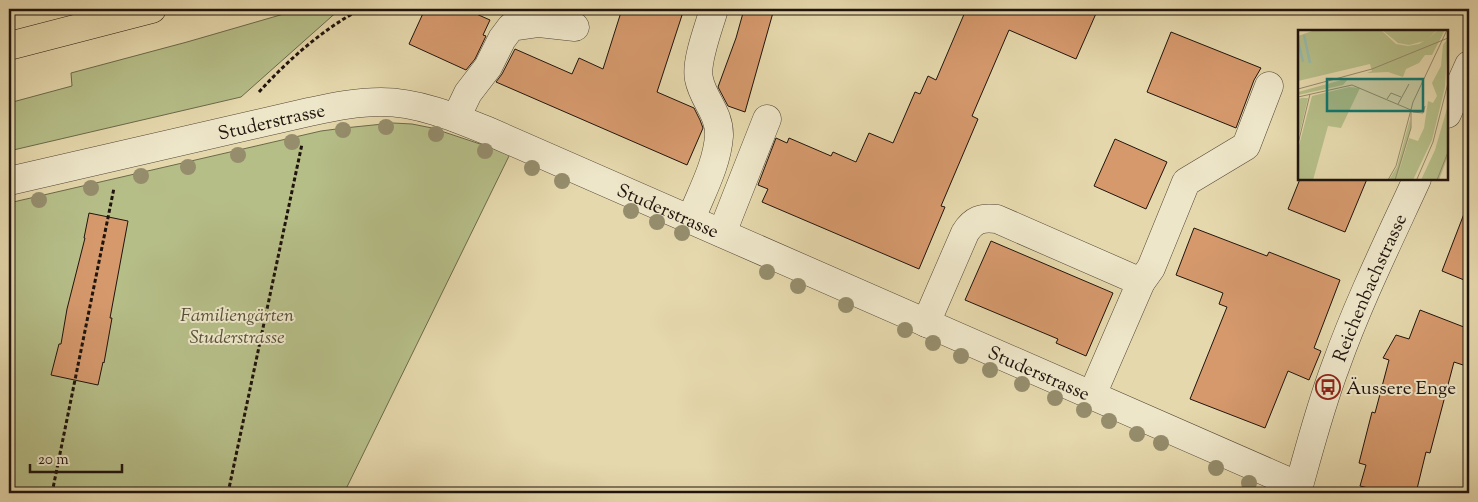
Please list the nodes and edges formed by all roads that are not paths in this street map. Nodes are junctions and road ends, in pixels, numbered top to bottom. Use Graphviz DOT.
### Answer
graph roads {
  1 [pos="152,9"];
  2 [pos="714,9"];
  3 [pos="575,27"];
  4 [pos="9,46"];
  5 [pos="1469,65"];
  6 [pos="1269,86"];
  7 [pos="1448,112"];
  8 [pos="456,118"];
  9 [pos="767,119"];
  10 [pos="1417,180"];
  11 [pos="9,182"];
  12 [pos="691,220"];
  13 [pos="722,233"];
  14 [pos="1141,282"];
  15 [pos="926,323"];
  16 [pos="1092,396"];
  17 [pos="1298,490"];
  1 -- 4 [label="highway"];
  2 -- 12 [label="street"];
  3 -- 8 [label="street"];
  5 -- 7 [label="street"];
  6 -- 14 [label="street"];
  8 -- 11 [label="street, Studerstrasse"];
  8 -- 12 [label="street, Studerstrasse"];
  9 -- 13 [label="street"];
  10 -- 17 [label="street, Reichenbachstrasse"];
  12 -- 13 [label="street, Studerstrasse"];
  13 -- 15 [label="street, Studerstrasse"];
  14 -- 15 [label="street"];
  14 -- 16 [label="street"];
  15 -- 16 [label="street, Studerstrasse"];
  16 -- 17 [label="street, Studerstrasse"];
}
